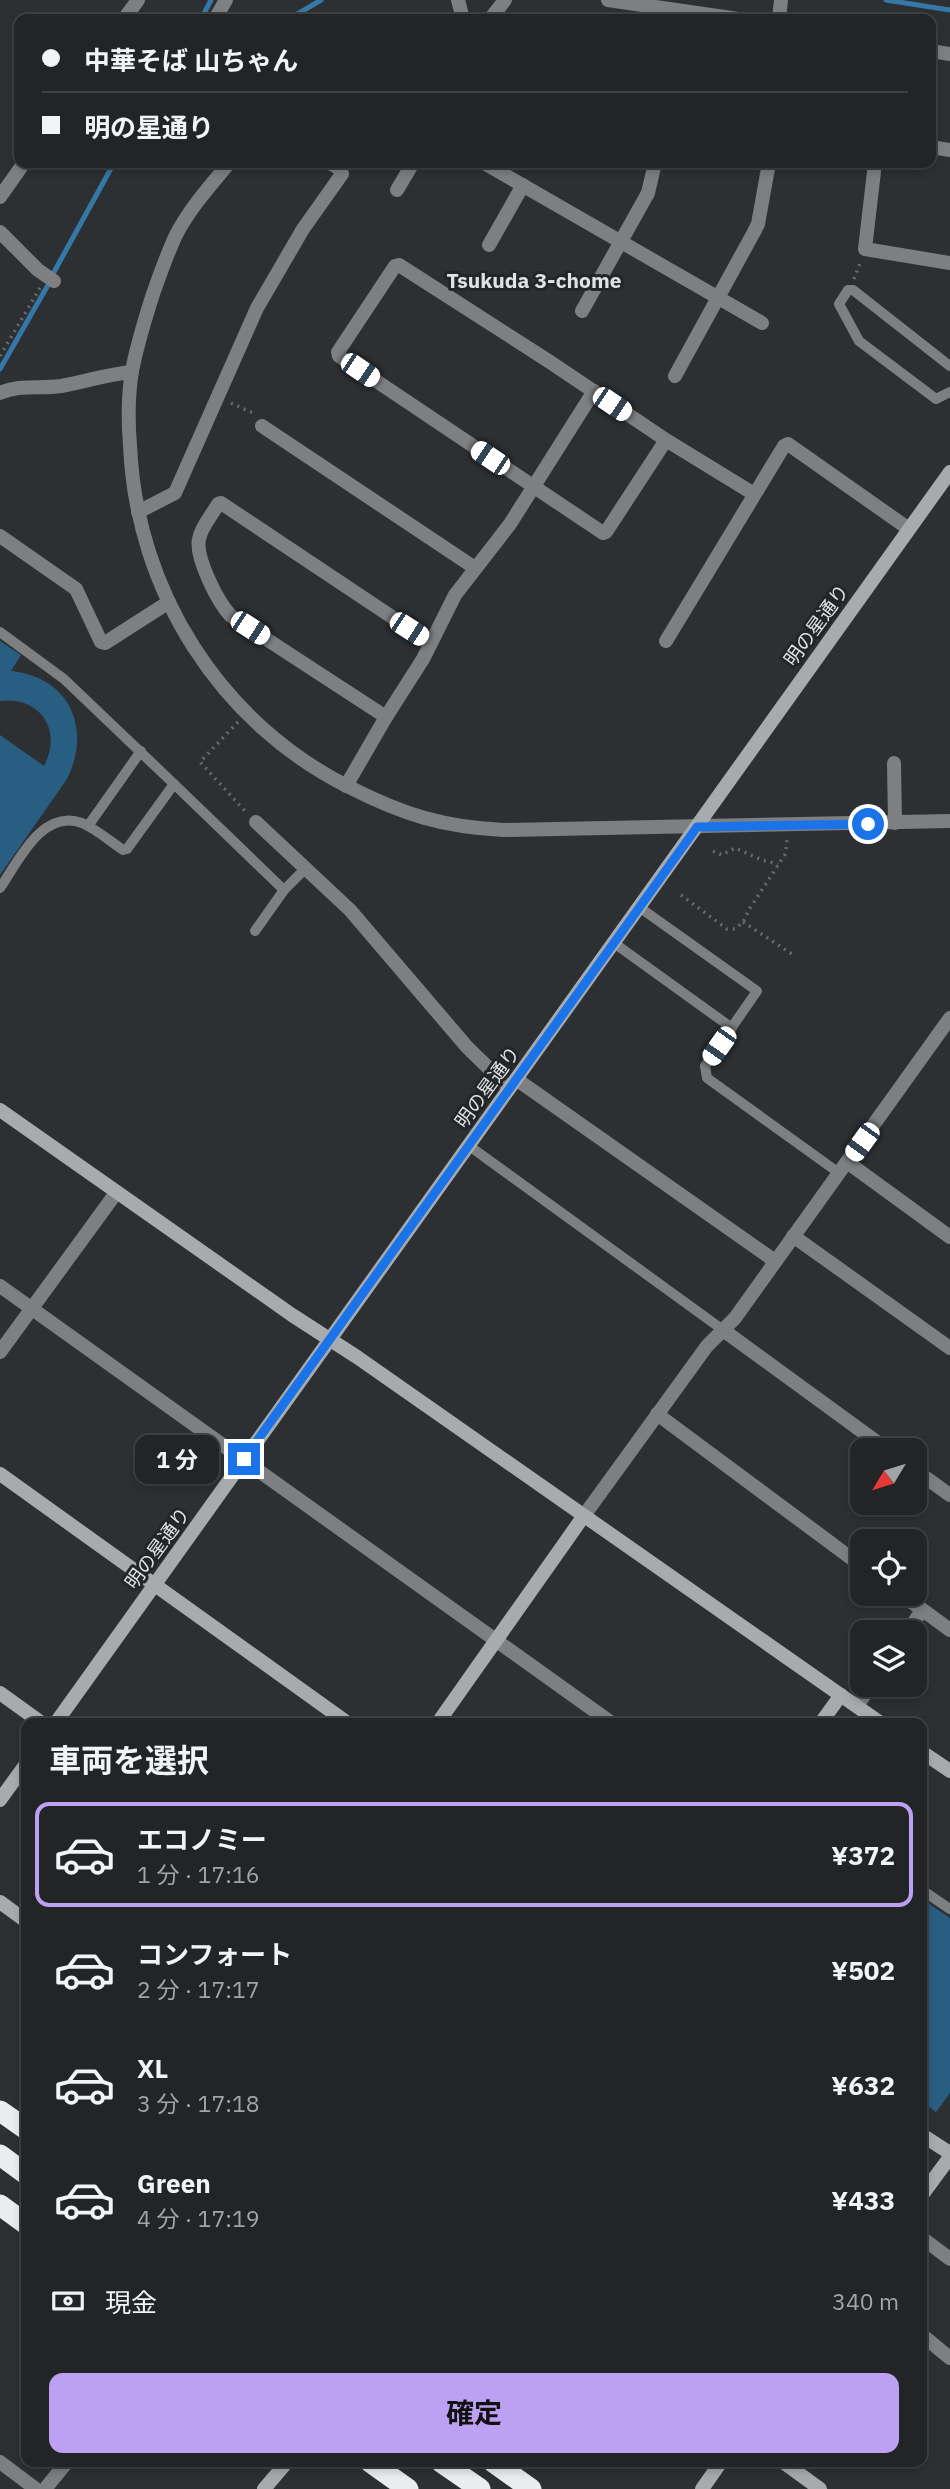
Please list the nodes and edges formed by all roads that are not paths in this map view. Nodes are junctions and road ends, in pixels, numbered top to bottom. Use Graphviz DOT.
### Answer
graph roads {
  1 [pos="505,0"];
  2 [pos="608,0"];
  3 [pos="494,14"];
  4 [pos="704,14"];
  5 [pos="20,168"];
  6 [pos="225,168"];
  7 [pos="339,168"];
  8 [pos="410,168"];
  9 [pos="493,168"];
  10 [pos="654,168"];
  11 [pos="768,168"];
  12 [pos="874,168"];
  13 [pos="523,185"];
  14 [pos="397,190"];
  15 [pos="0,197"];
  16 [pos="0,232"];
  17 [pos="621,241"];
  18 [pos="489,245"];
  19 [pos="950,263"];
  20 [pos="50,279"];
  21 [pos="718,298"];
  22 [pos="582,311"];
  23 [pos="762,323"];
  24 [pos="950,366"];
  25 [pos="132,372"];
  26 [pos="675,376"];
  27 [pos="594,391"];
  28 [pos="950,392"];
  29 [pos="0,393"];
  30 [pos="262,426"];
  31 [pos="666,440"];
  32 [pos="950,472"];
  33 [pos="533,487"];
  34 [pos="754,494"];
  35 [pos="138,512"];
  36 [pos="909,529"];
  37 [pos="0,536"];
  38 [pos="475,568"];
  39 [pos="169,602"];
  40 [pos="0,632"];
  41 [pos="666,641"];
  42 [pos="431,643"];
  43 [pos="386,717"];
  44 [pos="141,751"];
  45 [pos="894,763"];
  46 [pos="174,784"];
  47 [pos="346,786"];
  48 [pos="950,821"];
  49 [pos="256,822"];
  50 [pos="895,824"];
  51 [pos="88,826"];
  52 [pos="697,827"];
  53 [pos="305,869"];
  54 [pos="0,888"];
  55 [pos="284,890"];
  56 [pos="639,907"];
  57 [pos="255,932"];
  58 [pos="614,943"];
  59 [pos="950,1018"];
  60 [pos="732,1028"];
  61 [pos="513,1084"];
  62 [pos="0,1110"];
  63 [pos="468,1146"];
  64 [pos="843,1168"];
  65 [pos="116,1193"];
  66 [pos="793,1236"];
  67 [pos="950,1237"];
  68 [pos="775,1261"];
  69 [pos="0,1286"];
  70 [pos="32,1310"];
  71 [pos="723,1330"];
  72 [pos="330,1340"];
  73 [pos="950,1348"];
  74 [pos="0,1352"];
  75 [pos="657,1414"];
  76 [pos="871,1438"];
  77 [pos="244,1459"];
  78 [pos="0,1474"];
  79 [pos="928,1479"];
  80 [pos="950,1495"];
  81 [pos="583,1517"];
  82 [pos="850,1557"];
  83 [pos="155,1584"];
  84 [pos="917,1606"];
  85 [pos="922,1610"];
  86 [pos="915,1620"];
  87 [pos="950,1630"];
  88 [pos="497,1641"];
  89 [pos="0,1693"];
  90 [pos="841,1695"];
  91 [pos="863,1697"];
  92 [pos="857,1706"];
  93 [pos="35,1718"];
  94 [pos="59,1718"];
  95 [pos="341,1718"];
  96 [pos="440,1718"];
  97 [pos="605,1718"];
  98 [pos="824,1718"];
  99 [pos="874,1718"];
  100 [pos="927,1755"];
  101 [pos="21,1770"];
  102 [pos="950,1771"];
  103 [pos="0,1800"];
  104 [pos="927,1893"];
  105 [pos="0,1902"];
  106 [pos="950,1909"];
  107 [pos="21,1917"];
  108 [pos="0,2110"];
  109 [pos="21,2125"];
  110 [pos="927,2139"];
  111 [pos="0,2155"];
  112 [pos="950,2155"];
  113 [pos="21,2170"];
  114 [pos="927,2188"];
  115 [pos="0,2205"];
  116 [pos="21,2220"];
  117 [pos="927,2242"];
  118 [pos="950,2259"];
  119 [pos="927,2338"];
  120 [pos="950,2358"];
  121 [pos="0,2462"];
  122 [pos="63,2467"];
  123 [pos="283,2467"];
  124 [pos="377,2467"];
  125 [pos="448,2467"];
  126 [pos="500,2467"];
  127 [pos="717,2467"];
  128 [pos="790,2467"];
  129 [pos="36,2489"];
  130 [pos="46,2489"];
  131 [pos="264,2489"];
  132 [pos="408,2489"];
  133 [pos="480,2489"];
  134 [pos="531,2489"];
  135 [pos="702,2489"];
  136 [pos="820,2489"];
  1 -- 3 [label="street"];
  2 -- 4 [label="street"];
  5 -- 15 [label="street"];
  6 -- 25 [label="street"];
  7 -- 35 [label="street"];
  8 -- 14 [label="street"];
  9 -- 13 [label="street"];
  10 -- 17 [label="street"];
  11 -- 21 [label="street"];
  12 -- 19 [label="street"];
  13 -- 17 [label="street"];
  13 -- 18 [label="street"];
  16 -- 20 [label="street"];
  17 -- 21 [label="street"];
  17 -- 22 [label="street"];
  21 -- 23 [label="street"];
  21 -- 26 [label="street"];
  24 -- 28 [label="lane"];
  25 -- 29 [label="street"];
  25 -- 35 [label="street"];
  27 -- 31 [label="street"];
  27 -- 33 [label="street"];
  27 -- 33 [label="street"];
  30 -- 38 [label="street"];
  31 -- 33 [label="street"];
  31 -- 34 [label="street"];
  32 -- 36 [label="street, 明の星通り"];
  33 -- 38 [label="street"];
  34 -- 36 [label="street"];
  34 -- 41 [label="street"];
  35 -- 39 [label="street"];
  36 -- 52 [label="street, 明の星通り"];
  37 -- 39 [label="street"];
  38 -- 42 [label="street"];
  39 -- 47 [label="street"];
  40 -- 44 [label="lane"];
  42 -- 43 [label="street"];
  42 -- 43 [label="street"];
  43 -- 47 [label="street"];
  44 -- 46 [label="lane"];
  44 -- 51 [label="lane"];
  45 -- 50 [label="street"];
  46 -- 51 [label="lane"];
  46 -- 55 [label="lane"];
  47 -- 52 [label="street"];
  48 -- 50 [label="street"];
  49 -- 53 [label="street"];
  50 -- 52 [label="street"];
  51 -- 54 [label="lane"];
  52 -- 56 [label="street, 明の星通り"];
  53 -- 55 [label="lane"];
  53 -- 61 [label="street"];
  55 -- 57 [label="lane"];
  56 -- 58 [label="street, 明の星通り"];
  56 -- 60 [label="lane"];
  58 -- 60 [label="lane"];
  58 -- 61 [label="street, 明の星通り"];
  59 -- 64 [label="street"];
  60 -- 64 [label="lane"];
  61 -- 63 [label="street, 明の星通り"];
  61 -- 68 [label="street"];
  62 -- 65 [label="street"];
  63 -- 71 [label="lane"];
  63 -- 72 [label="street, 明の星通り"];
  64 -- 66 [label="street"];
  64 -- 67 [label="street"];
  65 -- 70 [label="street"];
  65 -- 72 [label="street"];
  66 -- 68 [label="street"];
  66 -- 73 [label="street"];
  68 -- 71 [label="street"];
  69 -- 70 [label="street"];
  70 -- 74 [label="street"];
  70 -- 77 [label="street"];
  71 -- 75 [label="street"];
  71 -- 76 [label="street"];
  72 -- 77 [label="street, 明の星通り"];
  72 -- 81 [label="street"];
  75 -- 81 [label="street"];
  75 -- 82 [label="street"];
  77 -- 83 [label="street, 明の星通り"];
  77 -- 88 [label="street"];
  78 -- 83 [label="street"];
  79 -- 80 [label="street"];
  81 -- 88 [label="street"];
  81 -- 90 [label="street"];
  83 -- 94 [label="street, 明の星通り"];
  83 -- 95 [label="street"];
  84 -- 85 [label="street"];
  85 -- 86 [label="street"];
  85 -- 87 [label="street"];
  88 -- 96 [label="street"];
  88 -- 97 [label="street"];
  89 -- 93 [label="street"];
  90 -- 92 [label="street"];
  90 -- 98 [label="street"];
  91 -- 92 [label="street"];
  92 -- 99 [label="street"];
  100 -- 102 [label="street"];
  101 -- 103 [label="street"];
  104 -- 106 [label="lane"];
  105 -- 107 [label="street"];
  108 -- 109 [label="highway"];
  110 -- 112 [label="street"];
  111 -- 113 [label="highway"];
  112 -- 114 [label="street"];
  115 -- 116 [label="highway"];
  117 -- 118 [label="street"];
  119 -- 120 [label="street"];
  121 -- 129 [label="street"];
  122 -- 130 [label="street"];
  123 -- 131 [label="street"];
  124 -- 132 [label="highway"];
  125 -- 133 [label="highway"];
  126 -- 134 [label="highway"];
  127 -- 135 [label="street"];
  128 -- 136 [label="street"];
}
